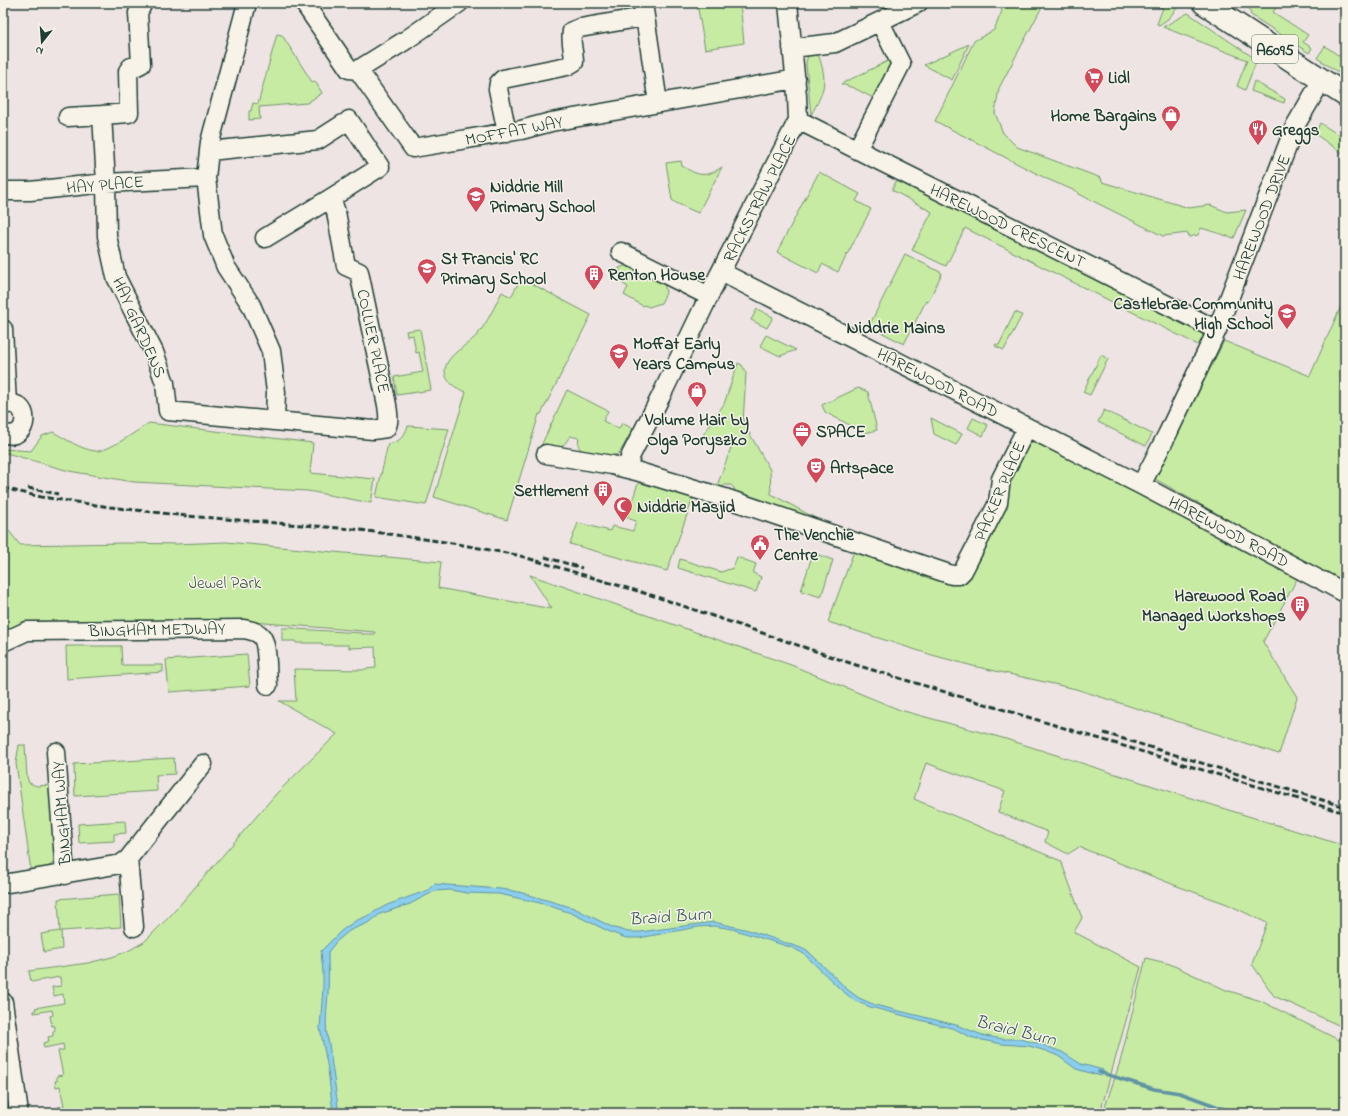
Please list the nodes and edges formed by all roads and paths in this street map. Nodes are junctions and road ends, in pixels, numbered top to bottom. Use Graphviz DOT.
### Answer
graph roads {
  1 [pos="143,3"];
  2 [pos="247,3"];
  3 [pos="304,3"];
  4 [pos="460,3"];
  5 [pos="788,3"];
  6 [pos="918,3"];
  7 [pos="1204,3"];
  8 [pos="644,10"];
  9 [pos="880,22"];
  10 [pos="792,48"];
  11 [pos="358,70"];
  12 [pos="796,79"];
  13 [pos="1322,80"];
  14 [pos="1345,95"];
  15 [pos="658,103"];
  16 [pos="102,115"];
  17 [pos="68,117"];
  18 [pos="798,120"];
  19 [pos="507,132"];
  20 [pos="857,150"];
  21 [pos="209,151"];
  22 [pos="206,178"];
  23 [pos="106,183"];
  24 [pos="4,191"];
  25 [pos="331,198"];
  26 [pos="264,238"];
  27 [pos="621,252"];
  28 [pos="720,273"];
  29 [pos="709,296"];
  30 [pos="3,329"];
  31 [pos="1217,330"];
  32 [pos="5,396"];
  33 [pos="275,421"];
  34 [pos="322,425"];
  35 [pos="1026,427"];
  36 [pos="3,433"];
  37 [pos="546,454"];
  38 [pos="627,468"];
  39 [pos="1141,486"];
  40 [pos="1345,593"];
  41 [pos="3,642"];
  42 [pos="268,685"];
  43 [pos="56,752"];
  44 [pos="203,764"];
  45 [pos="128,859"];
  46 [pos="65,875"];
  47 [pos="3,884"];
  48 [pos="134,927"];
  49 [pos="3,1002"];
  50 [pos="19,1113"];
  1 -- 16 [label="street"];
  2 -- 21 [label="street"];
  3 -- 11 [label="street, MOFFAT WAY"];
  4 -- 11 [label="street"];
  5 -- 10 [label="street"];
  6 -- 9 [label="street"];
  7 -- 13 [label="main road, A6095"];
  8 -- 15 [label="street"];
  8 -- 19 [label="street"];
  9 -- 10 [label="street"];
  9 -- 20 [label="street"];
  10 -- 12 [label="street"];
  11 -- 19 [label="street, MOFFAT WAY"];
  12 -- 15 [label="street, MOFFAT WAY"];
  12 -- 18 [label="street"];
  13 -- 14 [label="main road, A6095"];
  13 -- 31 [label="street, HAREWOOD DRIVE"];
  15 -- 19 [label="street, MOFFAT WAY"];
  16 -- 17 [label="street"];
  16 -- 23 [label="street"];
  18 -- 20 [label="street, HAREWOOD CRESCENT"];
  18 -- 28 [label="street, RACKSTRAW PLACE"];
  20 -- 31 [label="street, HAREWOOD CRESCENT"];
  21 -- 22 [label="street"];
  21 -- 25 [label="street"];
  22 -- 23 [label="street, HAY PLACE"];
  22 -- 33 [label="street"];
  23 -- 24 [label="street, HAY PLACE"];
  23 -- 33 [label="street, HAY GARDENS"];
  25 -- 26 [label="street"];
  25 -- 34 [label="street, COLLIER PLACE"];
  27 -- 29 [label="street"];
  28 -- 29 [label="street, RACKSTRAW PLACE"];
  28 -- 35 [label="street, HAREWOOD ROAD"];
  29 -- 38 [label="street, RACKSTRAW PLACE"];
  30 -- 32 [label="street"];
  31 -- 39 [label="street, HAREWOOD DRIVE"];
  32 -- 36 [label="street"];
  33 -- 34 [label="street, HAY GARDENS"];
  35 -- 38 [label="street, PACKER PLACE"];
  35 -- 39 [label="street, HAREWOOD ROAD"];
  37 -- 38 [label="street"];
  39 -- 40 [label="street, HAREWOOD ROAD"];
  41 -- 42 [label="street, BINGHAM MEDWAY"];
  43 -- 46 [label="street, BINGHAM WAY"];
  44 -- 45 [label="street, BINGHAM WAY"];
  45 -- 46 [label="street, BINGHAM WAY"];
  45 -- 48 [label="street"];
  46 -- 47 [label="street, BINGHAM WAY"];
  49 -- 50 [label="street"];
}
